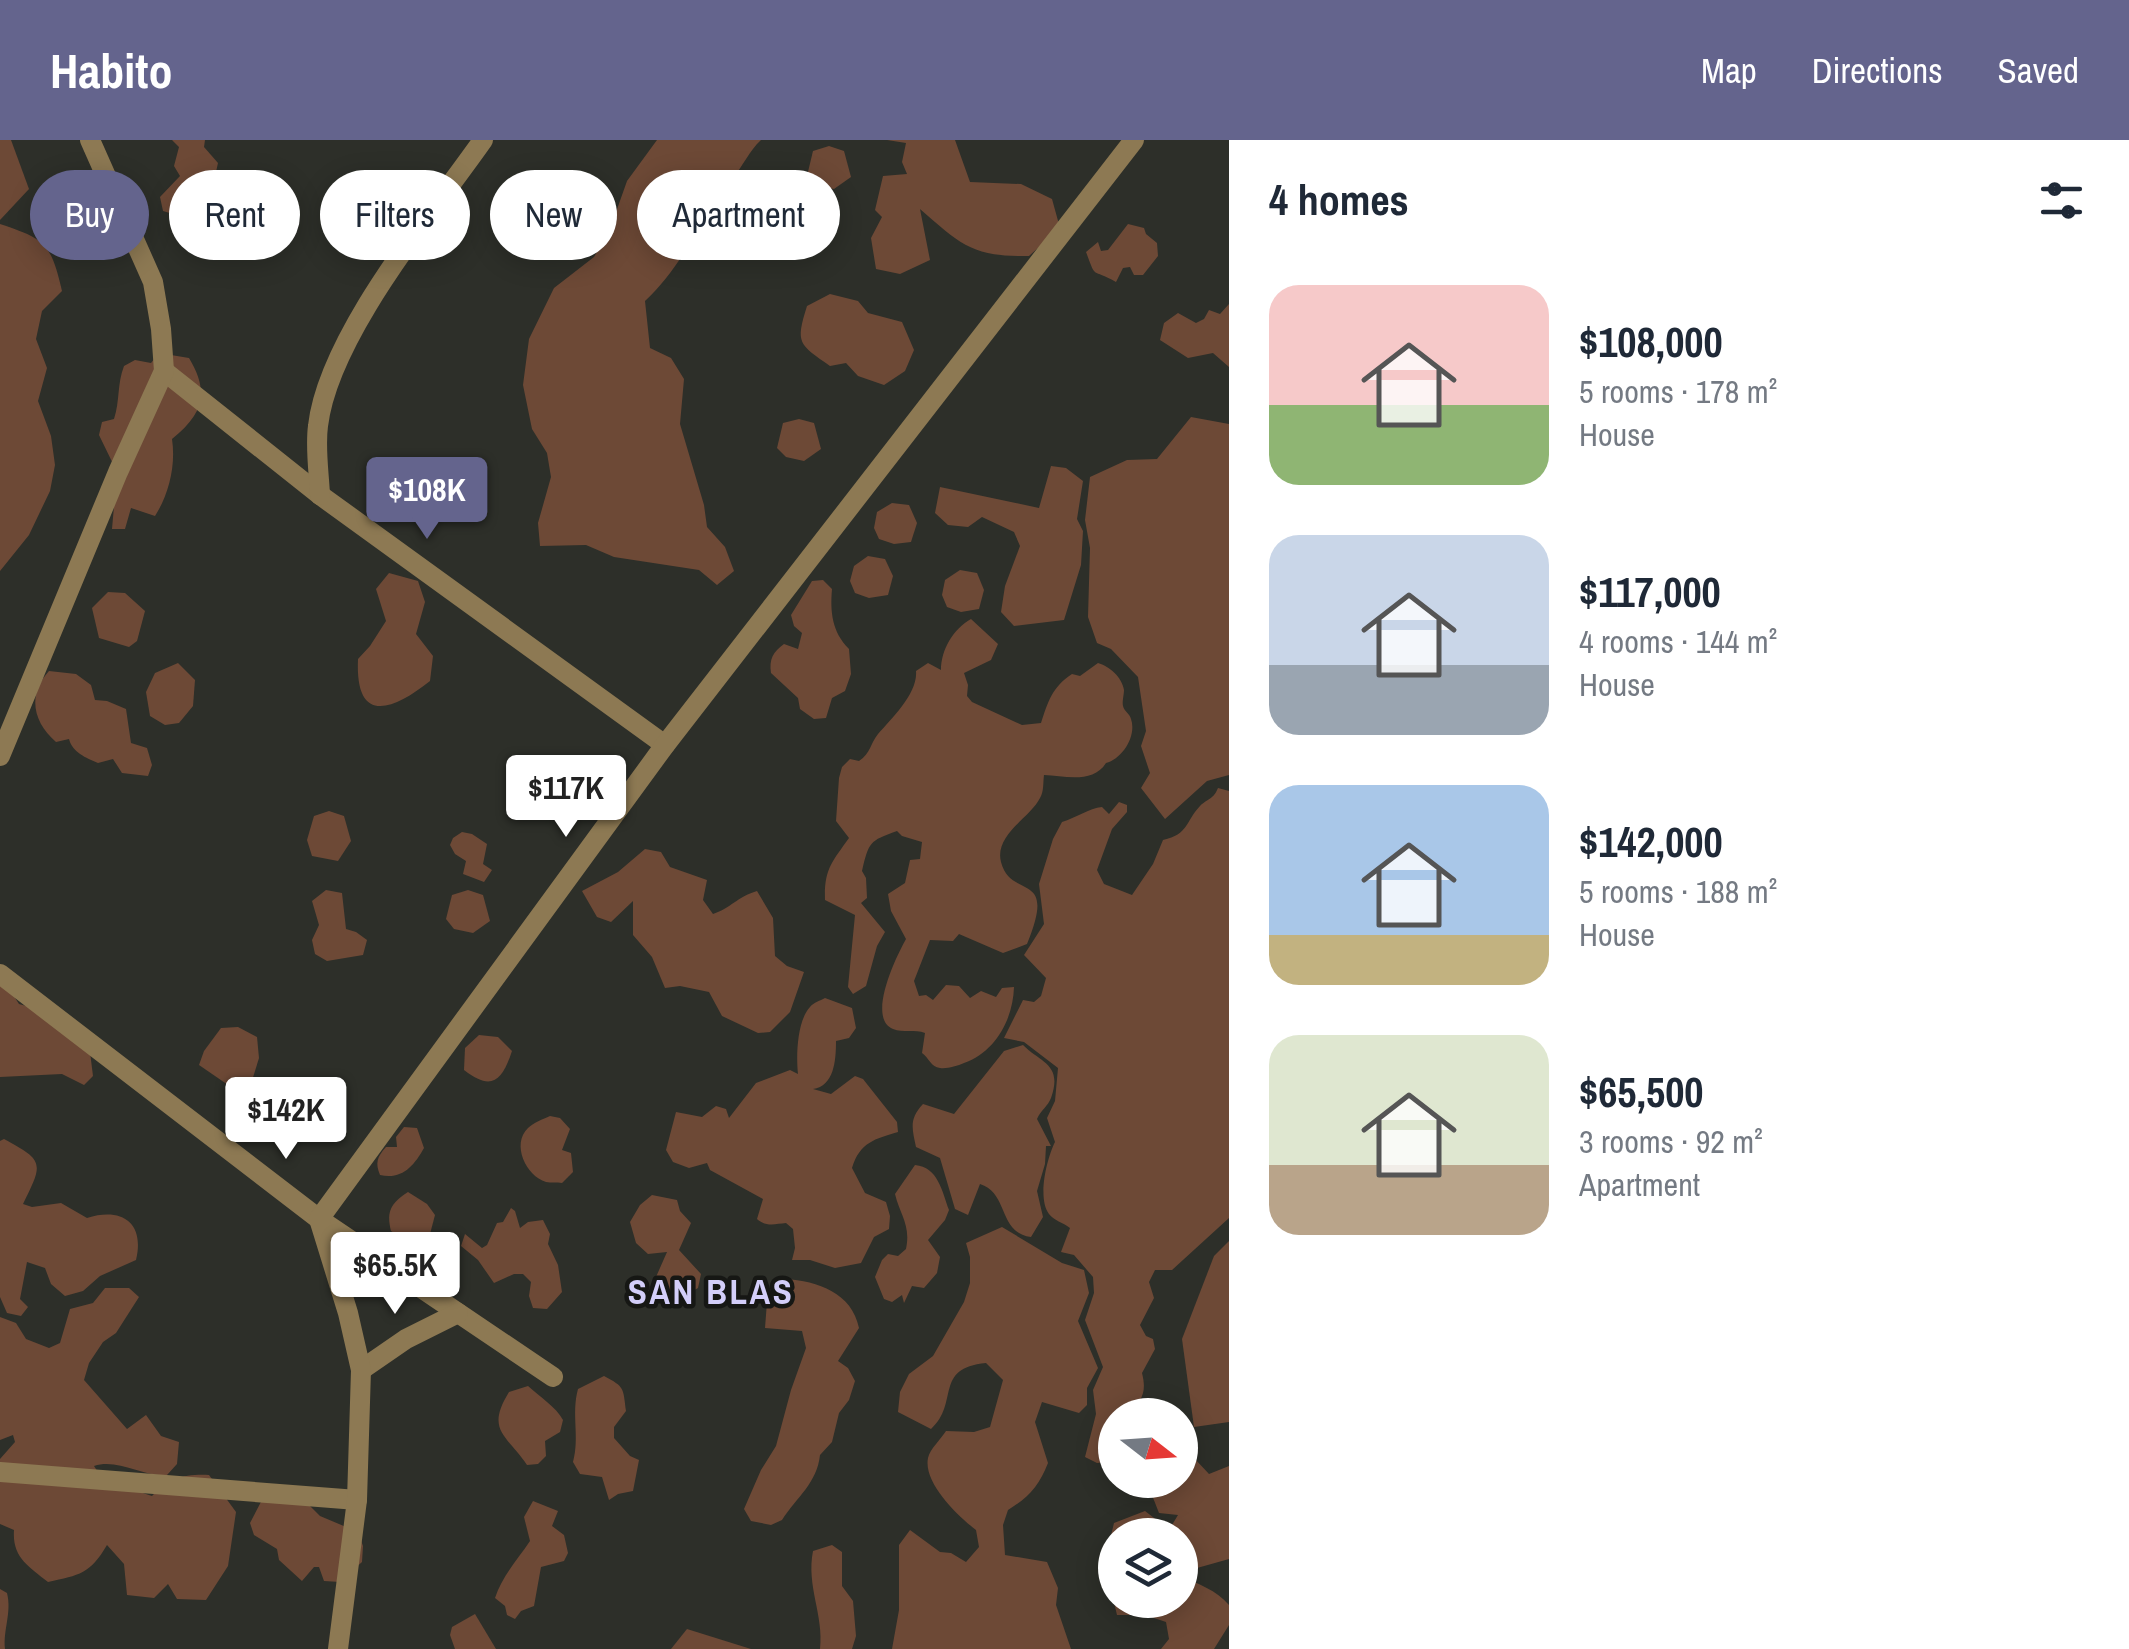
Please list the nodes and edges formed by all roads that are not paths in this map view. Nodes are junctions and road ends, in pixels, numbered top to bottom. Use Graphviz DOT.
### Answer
graph roads {
  1 [pos="90,140"];
  2 [pos="483,140"];
  3 [pos="1134,140"];
  4 [pos="164,370"];
  5 [pos="320,496"];
  6 [pos="666,746"];
  7 [pos="0,756"];
  8 [pos="0,974"];
  9 [pos="319,1220"];
  10 [pos="458,1313"];
  11 [pos="361,1370"];
  12 [pos="553,1376"];
  13 [pos="0,1472"];
  14 [pos="357,1500"];
  15 [pos="338,1649"];
  1 -- 4 [label="street"];
  2 -- 5 [label="street"];
  3 -- 6 [label="street"];
  4 -- 5 [label="street"];
  4 -- 7 [label="street"];
  5 -- 6 [label="street"];
  6 -- 9 [label="street"];
  8 -- 9 [label="street"];
  9 -- 10 [label="street"];
  9 -- 11 [label="street"];
  10 -- 11 [label="street"];
  10 -- 12 [label="street"];
  11 -- 14 [label="street"];
  13 -- 14 [label="street"];
  14 -- 15 [label="street"];
}
